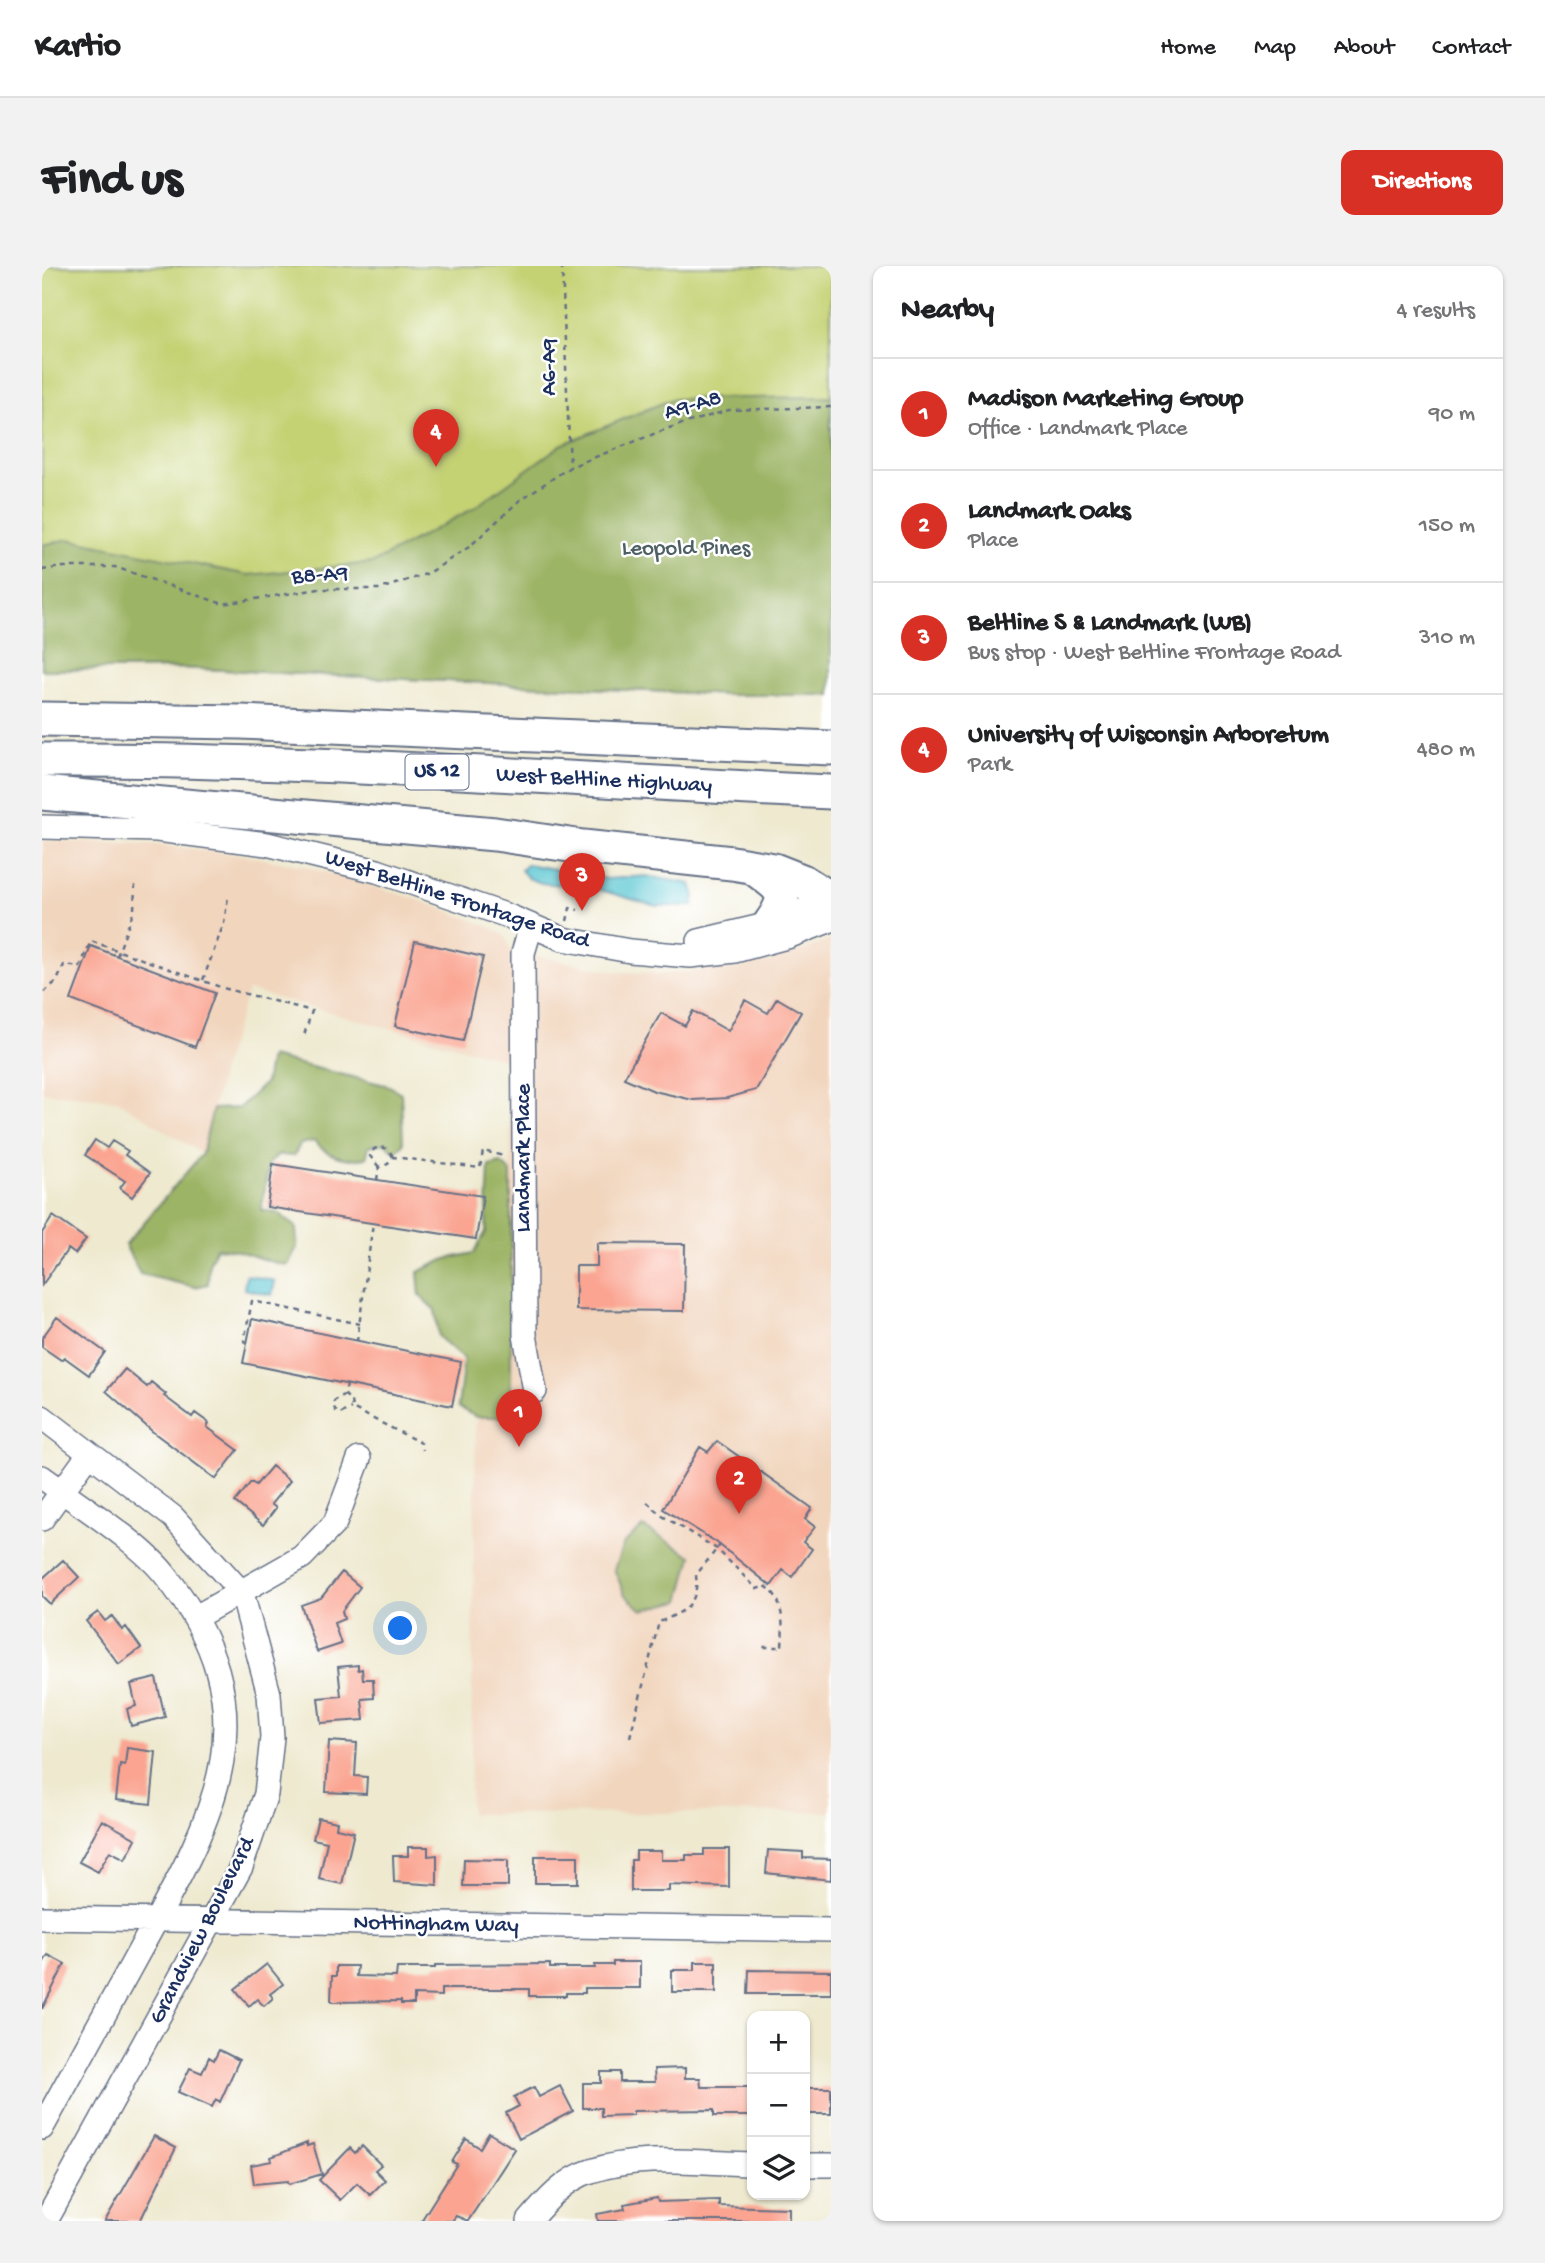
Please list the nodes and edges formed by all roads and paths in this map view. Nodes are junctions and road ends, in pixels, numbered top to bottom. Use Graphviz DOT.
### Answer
graph roads {
  1 [pos="562,266"];
  2 [pos="831,407"];
  3 [pos="570,467"];
  4 [pos="42,570"];
  5 [pos="42,719"];
  6 [pos="831,740"];
  7 [pos="715,743"];
  8 [pos="831,748"];
  9 [pos="42,760"];
  10 [pos="831,792"];
  11 [pos="42,793"];
  12 [pos="42,827"];
  13 [pos="752,867"];
  14 [pos="135,885"];
  15 [pos="228,897"];
  16 [pos="831,899"];
  17 [pos="831,920"];
  18 [pos="770,924"];
  19 [pos="531,926"];
  20 [pos="119,951"];
  21 [pos="663,953"];
  22 [pos="117,956"];
  23 [pos="203,981"];
  24 [pos="44,992"];
  25 [pos="304,1035"];
  26 [pos="393,1157"];
  27 [pos="379,1167"];
  28 [pos="524,1168"];
  29 [pos="377,1180"];
  30 [pos="373,1223"];
  31 [pos="360,1324"];
  32 [pos="357,1341"];
  33 [pos="247,1342"];
  34 [pos="348,1384"];
  35 [pos="535,1391"];
  36 [pos="345,1395"];
  37 [pos="352,1408"];
  38 [pos="42,1418"];
  39 [pos="422,1450"];
  40 [pos="89,1454"];
  41 [pos="359,1460"];
  42 [pos="42,1477"];
  43 [pos="62,1492"];
  44 [pos="647,1502"];
  45 [pos="42,1519"];
  46 [pos="719,1547"];
  47 [pos="242,1593"];
  48 [pos="196,1617"];
  49 [pos="759,1647"];
  50 [pos="630,1737"];
  51 [pos="42,1919"];
  52 [pos="156,1921"];
  53 [pos="212,1922"];
  54 [pos="831,1930"];
  55 [pos="42,2128"];
  56 [pos="747,2164"];
  57 [pos="810,2165"];
  58 [pos="831,2165"];
  59 [pos="46,2221"];
  60 [pos="528,2221"];
  1 -- 3 [label="path, A6-A9"];
  2 -- 3 [label="path, A9-A8"];
  3 -- 4 [label="path, B8-A9"];
  5 -- 7 [label="highway, West Beltline Highway / US 12"];
  6 -- 7 [label="highway"];
  7 -- 8 [label="highway, West Beltline Highway / US 12"];
  9 -- 10 [label="highway, West Beltline Highway / US 12"];
  11 -- 13 [label="highway"];
  12 -- 19 [label="street, West Beltline Frontage Road"];
  13 -- 16 [label="highway"];
  13 -- 18 [label="highway"];
  14 -- 20 [label="path"];
  15 -- 23 [label="path"];
  16 -- 18 [label="street, West Beltline Frontage Road"];
  17 -- 21 [label="street, West Beltline Frontage Road"];
  18 -- 21 [label="street, West Beltline Frontage Road"];
  19 -- 21 [label="street, West Beltline Frontage Road"];
  19 -- 28 [label="street, Landmark Place"];
  20 -- 22 [label="path"];
  20 -- 23 [label="path"];
  20 -- 24 [label="path"];
  23 -- 25 [label="path"];
  26 -- 27 [label="path"];
  26 -- 27 [label="path"];
  26 -- 28 [label="path"];
  27 -- 29 [label="path"];
  28 -- 35 [label="street, Landmark Place"];
  30 -- 31 [label="path"];
  31 -- 32 [label="path"];
  31 -- 33 [label="path"];
  34 -- 36 [label="path"];
  36 -- 37 [label="path"];
  36 -- 37 [label="path"];
  37 -- 39 [label="path"];
  38 -- 40 [label="street, Grandview Boulevard"];
  40 -- 43 [label="street"];
  40 -- 47 [label="street, Grandview Boulevard"];
  41 -- 47 [label="street"];
  42 -- 43 [label="street, Grandview Boulevard"];
  43 -- 45 [label="street"];
  43 -- 48 [label="street, Grandview Boulevard"];
  44 -- 46 [label="path"];
  46 -- 49 [label="path"];
  46 -- 50 [label="path"];
  47 -- 48 [label="street"];
  47 -- 53 [label="street, Grandview Boulevard"];
  48 -- 52 [label="street, Grandview Boulevard"];
  51 -- 52 [label="street, Nottingham Way"];
  52 -- 53 [label="street, Nottingham Way"];
  52 -- 55 [label="street, Grandview Boulevard"];
  53 -- 54 [label="street, Nottingham Way"];
  53 -- 59 [label="street, Grandview Boulevard"];
  56 -- 60 [label="street"];
  57 -- 58 [label="street"];
}
